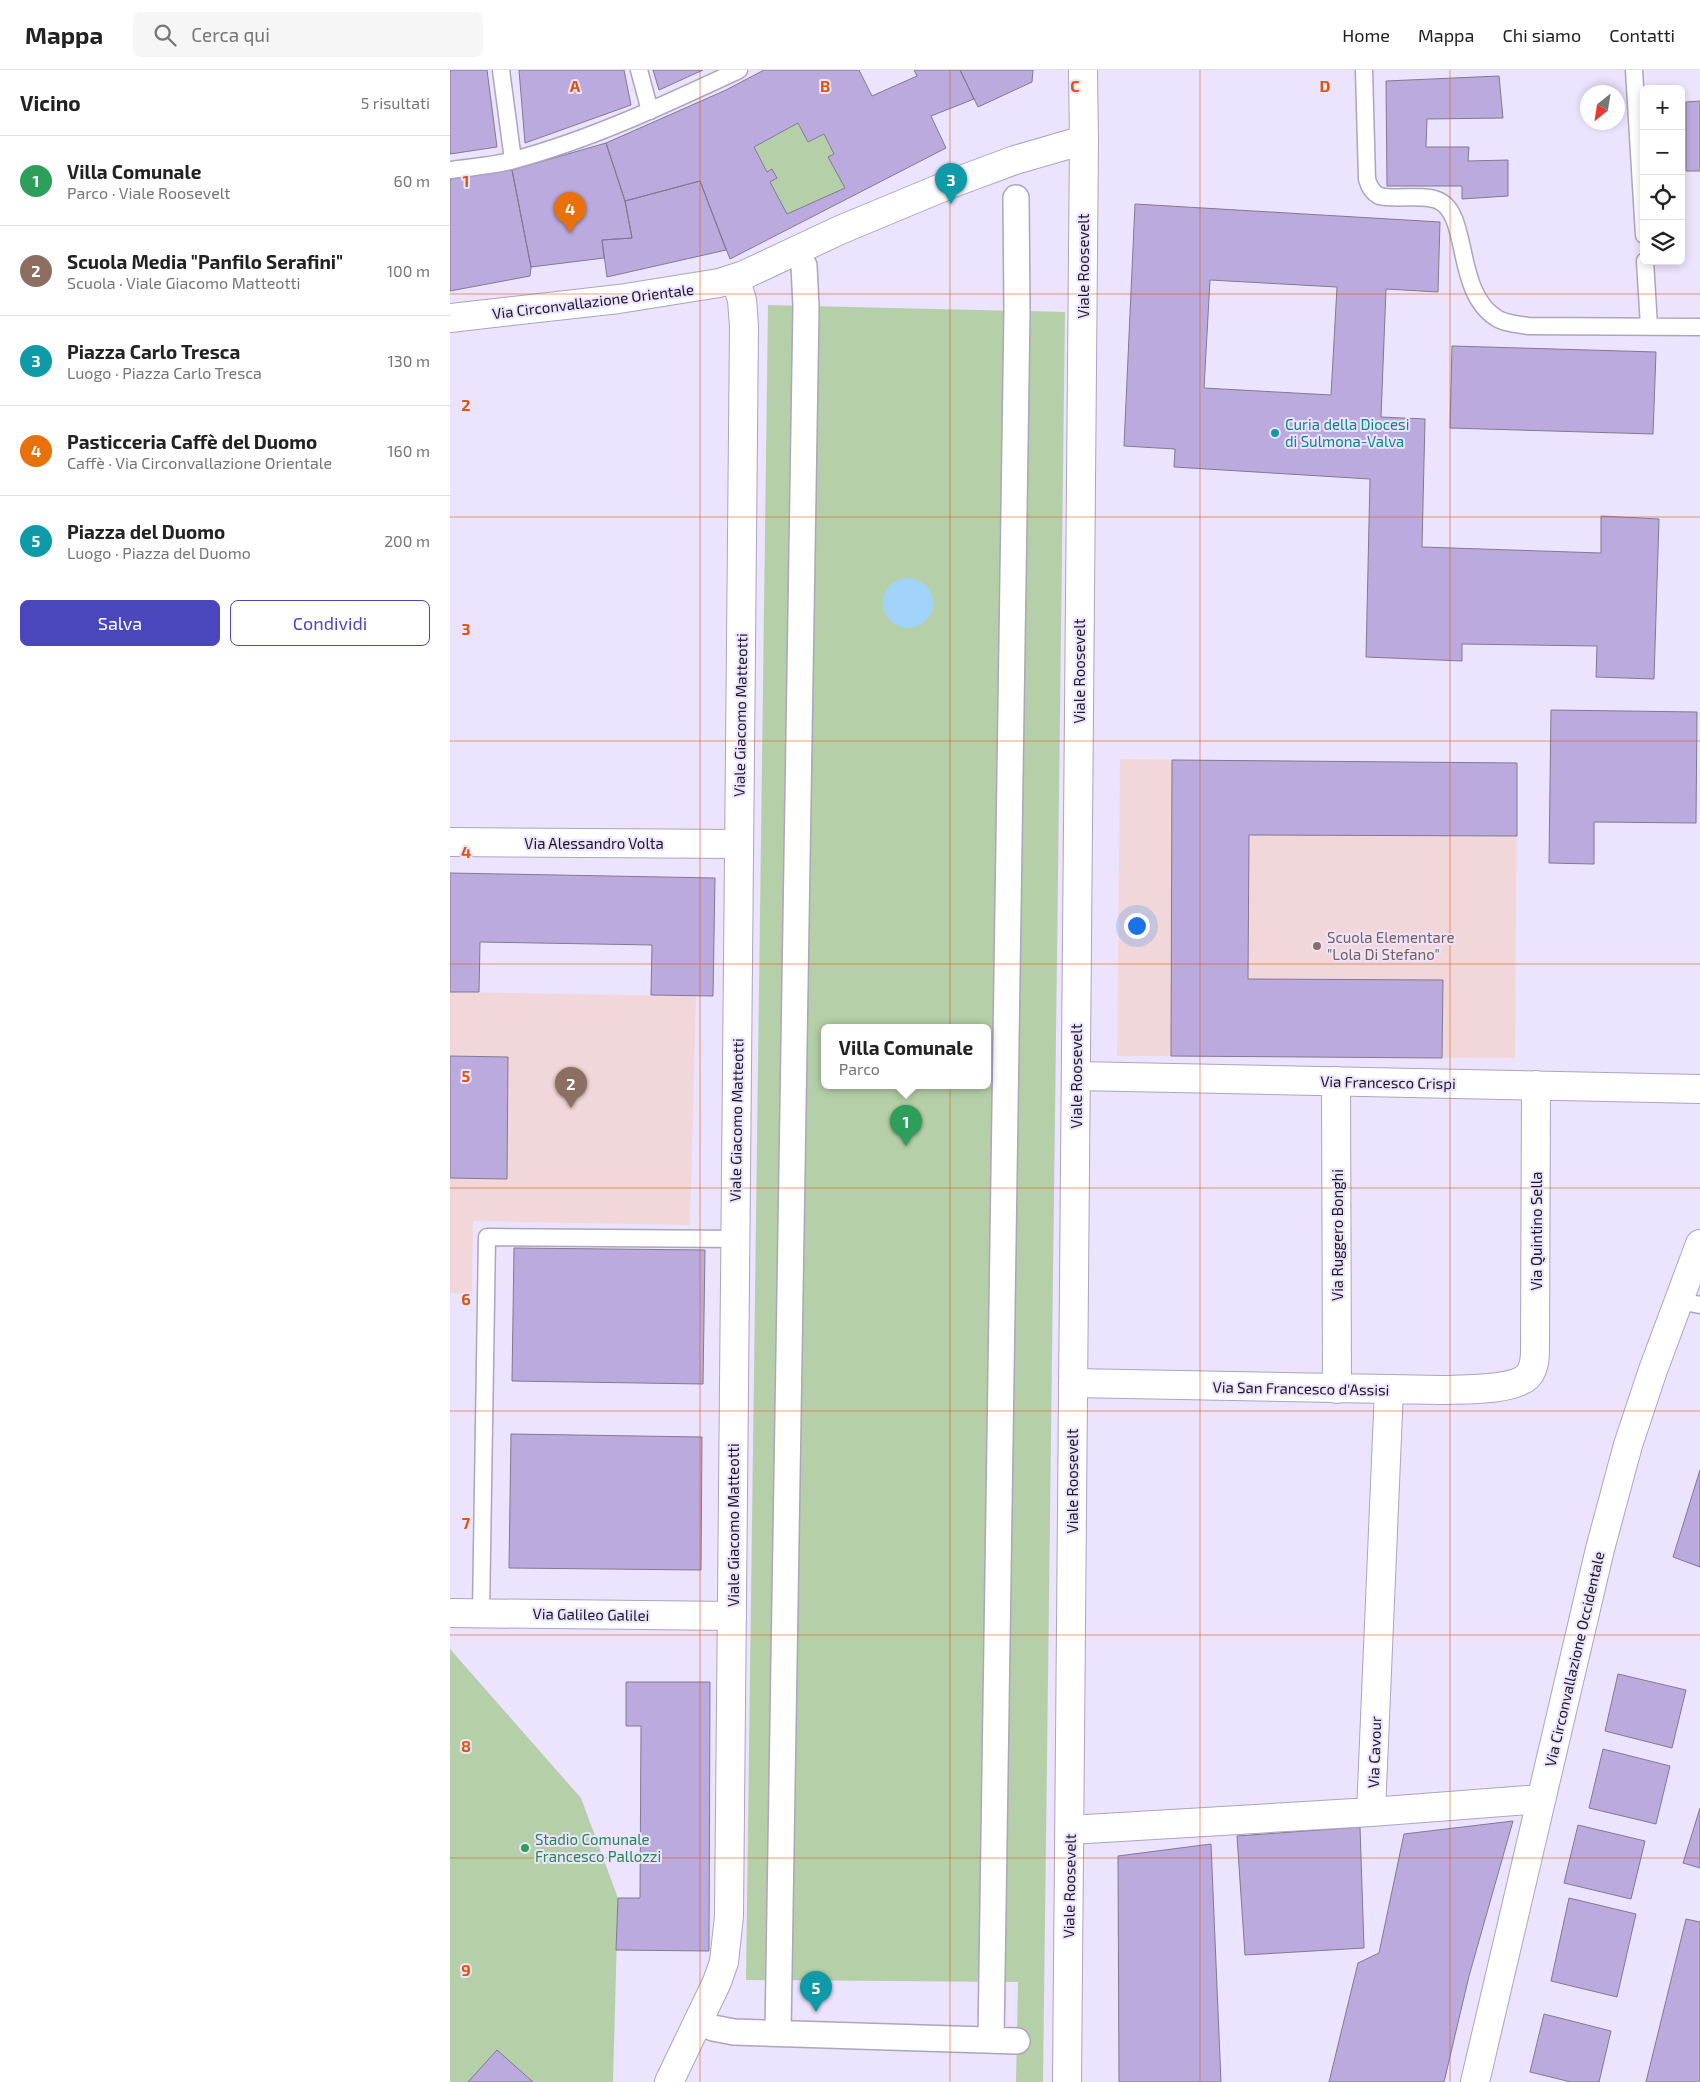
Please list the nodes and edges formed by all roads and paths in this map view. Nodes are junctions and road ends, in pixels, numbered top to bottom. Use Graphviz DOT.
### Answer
graph roads {
  1 [pos="501,70"];
  2 [pos="639,70"];
  3 [pos="738,70"];
  4 [pos="1083,70"];
  5 [pos="1364,70"];
  6 [pos="1634,70"];
  7 [pos="650,111"];
  8 [pos="1084,140"];
  9 [pos="513,160"];
  10 [pos="450,170"];
  11 [pos="1016,198"];
  12 [pos="1643,220"];
  13 [pos="1645,265"];
  14 [pos="804,266"];
  15 [pos="735,278"];
  16 [pos="450,318"];
  17 [pos="1649,326"];
  18 [pos="1700,327"];
  19 [pos="450,842"];
  20 [pos="739,844"];
  21 [pos="1076,1076"];
  22 [pos="1336,1081"];
  23 [pos="1536,1085"];
  24 [pos="1700,1089"];
  25 [pos="735,1239"];
  26 [pos="1700,1244"];
  27 [pos="1689,1303"];
  28 [pos="1528,1376"];
  29 [pos="1073,1383"];
  30 [pos="1337,1389"];
  31 [pos="1389,1390"];
  32 [pos="450,1612"];
  33 [pos="481,1613"];
  34 [pos="732,1616"];
  35 [pos="1541,1799"];
  36 [pos="1371,1812"];
  37 [pos="1070,1830"];
  38 [pos="698,2022"];
  39 [pos="778,2033"];
  40 [pos="991,2040"];
  41 [pos="1017,2041"];
  42 [pos="669,2082"];
  43 [pos="1067,2082"];
  44 [pos="1475,2082"];
  1 -- 9 [label="lane"];
  2 -- 7 [label="lane"];
  3 -- 7 [label="lane"];
  4 -- 8 [label="street, Viale Roosevelt"];
  5 -- 17 [label="lane"];
  6 -- 12 [label="lane"];
  7 -- 9 [label="lane"];
  8 -- 15 [label="street, Via Circonvallazione Orientale"];
  8 -- 21 [label="street, Viale Roosevelt"];
  9 -- 10 [label="lane"];
  11 -- 40 [label="street"];
  13 -- 17 [label="lane"];
  14 -- 39 [label="street"];
  15 -- 16 [label="street, Via Circonvallazione Orientale"];
  15 -- 20 [label="street, Viale Giacomo Matteotti"];
  17 -- 18 [label="lane"];
  19 -- 20 [label="street, Via Alessandro Volta"];
  20 -- 25 [label="street, Viale Giacomo Matteotti"];
  21 -- 22 [label="street, Via Francesco Crispi"];
  21 -- 29 [label="street, Viale Roosevelt"];
  22 -- 23 [label="street, Via Francesco Crispi"];
  22 -- 30 [label="street, Via Ruggero Bonghi"];
  23 -- 24 [label="street, Via Francesco Crispi"];
  23 -- 28 [label="street, Via Quintino Sella"];
  25 -- 33 [label="lane"];
  25 -- 34 [label="street, Viale Giacomo Matteotti"];
  26 -- 27 [label="street, Via Circonvallazione Occidentale"];
  27 -- 35 [label="street, Via Circonvallazione Occidentale"];
  28 -- 31 [label="street, Via San Francesco d'Assisi"];
  29 -- 30 [label="street, Via San Francesco d'Assisi"];
  29 -- 37 [label="street, Viale Roosevelt"];
  30 -- 31 [label="street, Via San Francesco d'Assisi"];
  31 -- 36 [label="street, Via Cavour"];
  32 -- 33 [label="street, Via Galileo Galilei"];
  33 -- 34 [label="street, Via Galileo Galilei"];
  34 -- 38 [label="street, Viale Giacomo Matteotti"];
  35 -- 36 [label="street"];
  35 -- 44 [label="street, Via Circonvallazione Occidentale"];
  36 -- 37 [label="street"];
  37 -- 43 [label="street, Viale Roosevelt"];
  38 -- 39 [label="street"];
  38 -- 42 [label="street, Viale Giacomo Matteotti"];
  39 -- 40 [label="street"];
  40 -- 41 [label="street"];
}
